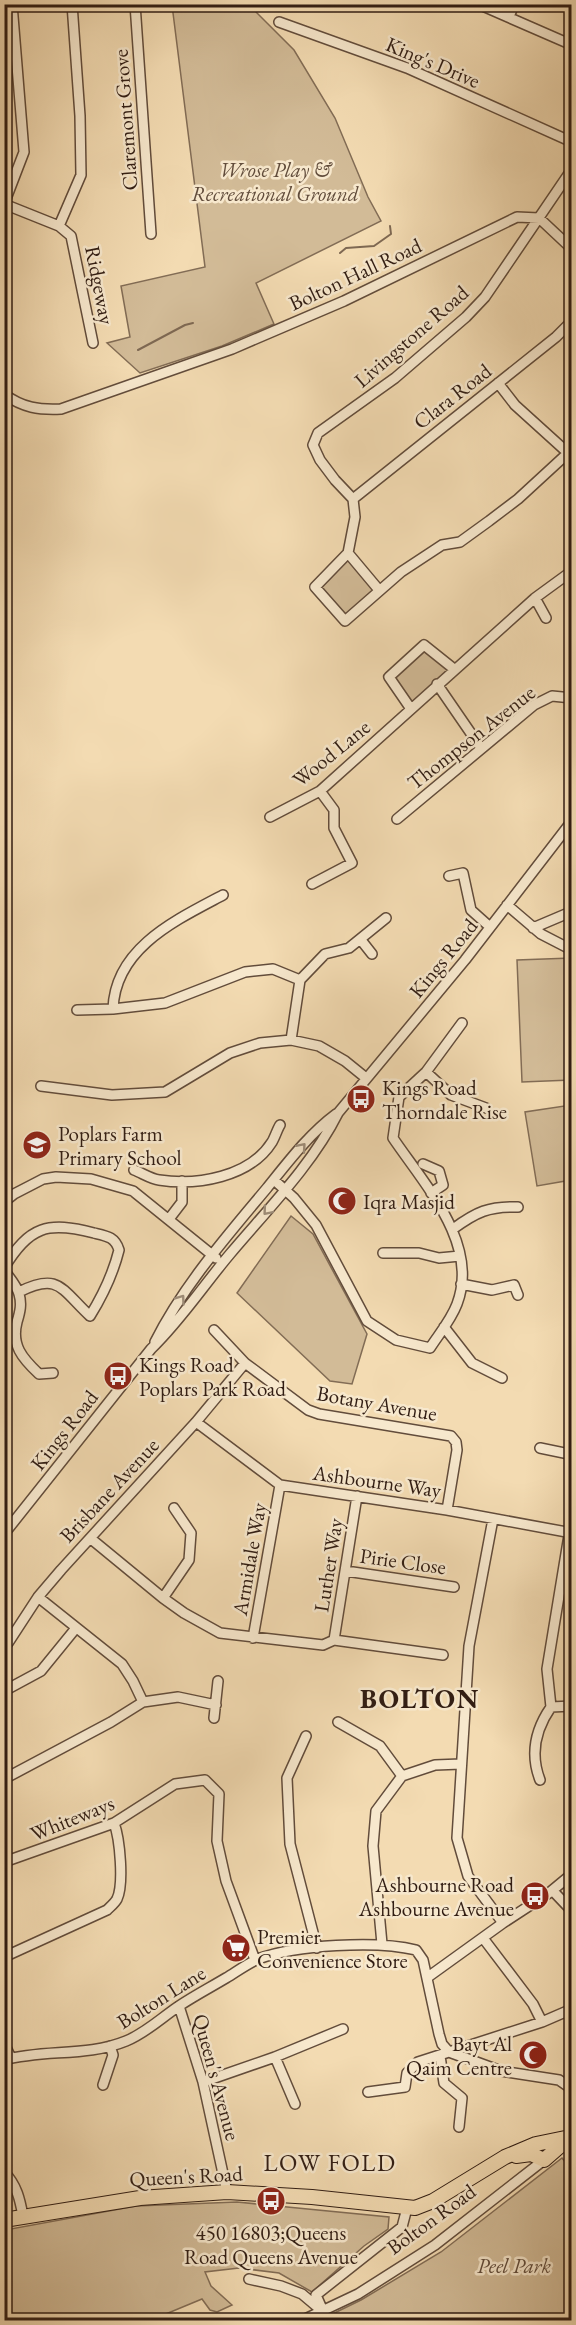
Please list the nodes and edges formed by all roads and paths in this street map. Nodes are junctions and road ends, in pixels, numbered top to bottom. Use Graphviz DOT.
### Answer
graph roads {
  1 [pos="12,4"];
  2 [pos="72,4"];
  3 [pos="135,4"];
  4 [pos="478,4"];
  5 [pos="514,4"];
  6 [pos="509,17"];
  7 [pos="279,22"];
  8 [pos="572,45"];
  9 [pos="572,142"];
  10 [pos="572,169"];
  11 [pos="4,204"];
  12 [pos="539,218"];
  13 [pos="59,226"];
  14 [pos="152,234"];
  15 [pos="572,249"];
  16 [pos="572,321"];
  17 [pos="93,343"];
  18 [pos="498,383"];
  19 [pos="4,394"];
  20 [pos="353,499"];
  21 [pos="348,554"];
  22 [pos="572,571"];
  23 [pos="379,590"];
  24 [pos="535,598"];
  25 [pos="546,618"];
  26 [pos="454,669"];
  27 [pos="437,684"];
  28 [pos="572,698"];
  29 [pos="411,709"];
  30 [pos="481,748"];
  31 [pos="320,791"];
  32 [pos="270,817"];
  33 [pos="397,819"];
  34 [pos="572,821"];
  35 [pos="449,876"];
  36 [pos="312,884"];
  37 [pos="223,895"];
  38 [pos="507,905"];
  39 [pos="572,914"];
  40 [pos="386,918"];
  41 [pos="490,927"];
  42 [pos="534,928"];
  43 [pos="361,940"];
  44 [pos="572,950"];
  45 [pos="372,954"];
  46 [pos="300,980"];
  47 [pos="113,1009"];
  48 [pos="77,1010"];
  49 [pos="462,1023"];
  50 [pos="291,1040"];
  51 [pos="426,1072"];
  52 [pos="366,1078"];
  53 [pos="41,1086"];
  54 [pos="486,1108"];
  55 [pos="338,1113"];
  56 [pos="280,1125"];
  57 [pos="423,1164"];
  58 [pos="134,1170"];
  59 [pos="274,1180"];
  60 [pos="182,1181"];
  61 [pos="285,1189"];
  62 [pos="431,1194"];
  63 [pos="4,1202"];
  64 [pos="518,1207"];
  65 [pos="168,1219"];
  66 [pos="453,1229"];
  67 [pos="383,1253"];
  68 [pos="213,1256"];
  69 [pos="460,1256"];
  70 [pos="222,1263"];
  71 [pos="4,1269"];
  72 [pos="461,1284"];
  73 [pos="19,1292"];
  74 [pos="518,1295"];
  75 [pos="444,1327"];
  76 [pos="214,1330"];
  77 [pos="151,1349"];
  78 [pos="245,1363"];
  79 [pos="496,1363"];
  80 [pos="52,1373"];
  81 [pos="196,1422"];
  82 [pos="540,1448"];
  83 [pos="572,1456"];
  84 [pos="280,1485"];
  85 [pos="357,1496"];
  86 [pos="174,1508"];
  87 [pos="447,1510"];
  88 [pos="572,1517"];
  89 [pos="493,1519"];
  90 [pos="571,1532"];
  91 [pos="4,1534"];
  92 [pos="90,1538"];
  93 [pos="346,1571"];
  94 [pos="454,1587"];
  95 [pos="38,1597"];
  96 [pos="163,1598"];
  97 [pos="76,1628"];
  98 [pos="253,1638"];
  99 [pos="334,1640"];
  100 [pos="4,1645"];
  101 [pos="443,1655"];
  102 [pos="218,1682"];
  103 [pos="4,1691"];
  104 [pos="143,1702"];
  105 [pos="216,1704"];
  106 [pos="572,1706"];
  107 [pos="550,1707"];
  108 [pos="214,1718"];
  109 [pos="338,1722"];
  110 [pos="306,1736"];
  111 [pos="461,1764"];
  112 [pos="402,1776"];
  113 [pos="4,1779"];
  114 [pos="540,1780"];
  115 [pos="114,1823"];
  116 [pos="4,1862"];
  117 [pos="572,1874"];
  118 [pos="552,1890"];
  119 [pos="572,1911"];
  120 [pos="503,1923"];
  121 [pos="483,1938"];
  122 [pos="382,1944"];
  123 [pos="317,1948"];
  124 [pos="4,1957"];
  125 [pos="255,1960"];
  126 [pos="428,1977"];
  127 [pos="179,2006"];
  128 [pos="572,2008"];
  129 [pos="542,2022"];
  130 [pos="343,2029"];
  131 [pos="4,2043"];
  132 [pos="111,2046"];
  133 [pos="449,2052"];
  134 [pos="440,2056"];
  135 [pos="275,2057"];
  136 [pos="8,2059"];
  137 [pos="203,2082"];
  138 [pos="102,2085"];
  139 [pos="572,2089"];
  140 [pos="368,2092"];
  141 [pos="295,2104"];
  142 [pos="459,2127"];
  143 [pos="571,2136"];
  144 [pos="505,2157"];
  145 [pos="544,2160"];
  146 [pos="4,2172"];
  147 [pos="227,2192"];
  148 [pos="407,2208"];
  149 [pos="23,2216"];
  150 [pos="4,2220"];
  151 [pos="249,2279"];
  152 [pos="323,2311"];
  153 [pos="303,2320"];
  1 -- 11 [label="street"];
  2 -- 13 [label="street"];
  3 -- 14 [label="street, Claremont Grove"];
  4 -- 6 [label="street"];
  5 -- 6 [label="street"];
  6 -- 8 [label="street"];
  7 -- 9 [label="street, King's Drive"];
  10 -- 12 [label="street, Livingstone Road"];
  11 -- 13 [label="street, Ridgeway"];
  12 -- 15 [label="street"];
  12 -- 19 [label="street, Bolton Hall Road"];
  12 -- 20 [label="street, Livingstone Road"];
  13 -- 17 [label="street, Ridgeway"];
  16 -- 18 [label="street, Clara Road"];
  18 -- 20 [label="street, Clara Road"];
  18 -- 23 [label="street"];
  20 -- 21 [label="street"];
  21 -- 23 [label="street"];
  21 -- 23 [label="street"];
  22 -- 24 [label="street, Wood Lane"];
  24 -- 25 [label="street"];
  24 -- 26 [label="street, Wood Lane"];
  26 -- 27 [label="street, Wood Lane"];
  26 -- 29 [label="street"];
  27 -- 29 [label="street, Wood Lane"];
  27 -- 30 [label="street"];
  28 -- 30 [label="street, Thompson Avenue"];
  29 -- 31 [label="street, Wood Lane"];
  30 -- 33 [label="street, Thompson Avenue"];
  31 -- 32 [label="street, Wood Lane"];
  31 -- 36 [label="street"];
  34 -- 38 [label="street, Kings Road"];
  35 -- 41 [label="street"];
  37 -- 47 [label="street"];
  38 -- 41 [label="street, Kings Road"];
  38 -- 42 [label="street"];
  39 -- 42 [label="street"];
  40 -- 43 [label="street"];
  41 -- 52 [label="street, Kings Road"];
  42 -- 44 [label="street"];
  43 -- 45 [label="street"];
  43 -- 46 [label="street"];
  46 -- 47 [label="street"];
  46 -- 50 [label="street"];
  47 -- 48 [label="street"];
  49 -- 51 [label="street"];
  50 -- 52 [label="street"];
  50 -- 53 [label="street"];
  51 -- 54 [label="street"];
  51 -- 62 [label="street"];
  52 -- 55 [label="street, Kings Road"];
  59 -- 55 [label="street, Kings Road, one-way"];
  55 -- 61 [label="street, Kings Road"];
  56 -- 60 [label="street"];
  57 -- 62 [label="street"];
  58 -- 60 [label="street"];
  59 -- 61 [label="street"];
  59 -- 68 [label="street, Kings Road"];
  60 -- 65 [label="street"];
  61 -- 70 [label="street, Kings Road, one-way"];
  61 -- 75 [label="street"];
  62 -- 66 [label="street"];
  63 -- 65 [label="street"];
  64 -- 66 [label="street"];
  65 -- 68 [label="street"];
  66 -- 69 [label="street"];
  67 -- 69 [label="street"];
  68 -- 70 [label="street"];
  77 -- 68 [label="street, Kings Road, one-way"];
  69 -- 72 [label="street"];
  70 -- 77 [label="street, Kings Road"];
  71 -- 73 [label="street"];
  71 -- 73 [label="street"];
  72 -- 74 [label="street"];
  72 -- 75 [label="street"];
  73 -- 80 [label="street"];
  75 -- 79 [label="street"];
  76 -- 78 [label="street, Botany Avenue"];
  77 -- 91 [label="street, Kings Road"];
  78 -- 81 [label="street, Brisbane Avenue"];
  78 -- 87 [label="street, Botany Avenue"];
  81 -- 84 [label="street, Ashbourne Way"];
  81 -- 92 [label="street, Brisbane Avenue"];
  82 -- 83 [label="street"];
  84 -- 85 [label="street, Ashbourne Way"];
  84 -- 98 [label="street, Armidale Way"];
  85 -- 87 [label="street, Ashbourne Way"];
  85 -- 93 [label="street, Luther Way"];
  86 -- 96 [label="street"];
  87 -- 89 [label="street, Ashbourne Way"];
  88 -- 90 [label="street"];
  89 -- 90 [label="street, Ashbourne Way"];
  89 -- 111 [label="street"];
  90 -- 107 [label="street"];
  92 -- 95 [label="street, Brisbane Avenue"];
  92 -- 96 [label="street"];
  93 -- 94 [label="street, Pirie Close"];
  93 -- 99 [label="street, Luther Way"];
  95 -- 97 [label="street"];
  95 -- 100 [label="street, Brisbane Avenue"];
  96 -- 98 [label="street"];
  97 -- 103 [label="street"];
  97 -- 104 [label="street"];
  98 -- 99 [label="street"];
  99 -- 101 [label="street"];
  102 -- 105 [label="street"];
  104 -- 105 [label="street"];
  104 -- 113 [label="street"];
  105 -- 108 [label="street"];
  106 -- 107 [label="street"];
  107 -- 114 [label="street"];
  109 -- 112 [label="street"];
  110 -- 123 [label="street"];
  111 -- 112 [label="street"];
  111 -- 120 [label="street"];
  112 -- 122 [label="street"];
  115 -- 116 [label="street, Whiteways"];
  115 -- 124 [label="street"];
  115 -- 125 [label="street, Whiteways"];
  117 -- 118 [label="street"];
  118 -- 119 [label="street"];
  118 -- 120 [label="street"];
  120 -- 121 [label="street"];
  121 -- 126 [label="street"];
  121 -- 129 [label="street"];
  122 -- 123 [label="street, Bolton Lane"];
  122 -- 126 [label="street, Bolton Lane"];
  123 -- 125 [label="street, Bolton Lane"];
  125 -- 127 [label="street, Bolton Lane"];
  126 -- 133 [label="street, Bolton Lane"];
  127 -- 132 [label="street, Bolton Lane"];
  127 -- 137 [label="street, Queen's Avenue"];
  128 -- 129 [label="street"];
  129 -- 133 [label="street"];
  130 -- 135 [label="street"];
  131 -- 136 [label="street"];
  132 -- 136 [label="street, Bolton Lane"];
  132 -- 138 [label="street"];
  133 -- 134 [label="street"];
  133 -- 139 [label="street"];
  134 -- 140 [label="street"];
  134 -- 142 [label="street"];
  135 -- 137 [label="street"];
  135 -- 141 [label="street"];
  137 -- 147 [label="street, Queen's Avenue"];
  143 -- 144 [label="highway, Queen's Road"];
  143 -- 145 [label="highway, Bolton Road"];
  144 -- 145 [label="highway"];
  144 -- 148 [label="highway, Queen's Road"];
  145 -- 152 [label="street, Bolton Road"];
  146 -- 149 [label="street"];
  147 -- 148 [label="highway, Queen's Road"];
  147 -- 149 [label="highway, Queen's Road"];
  148 -- 152 [label="street"];
  149 -- 150 [label="highway, Queen's Road"];
  151 -- 152 [label="street"];
  152 -- 153 [label="street, Bolton Road"];
}
